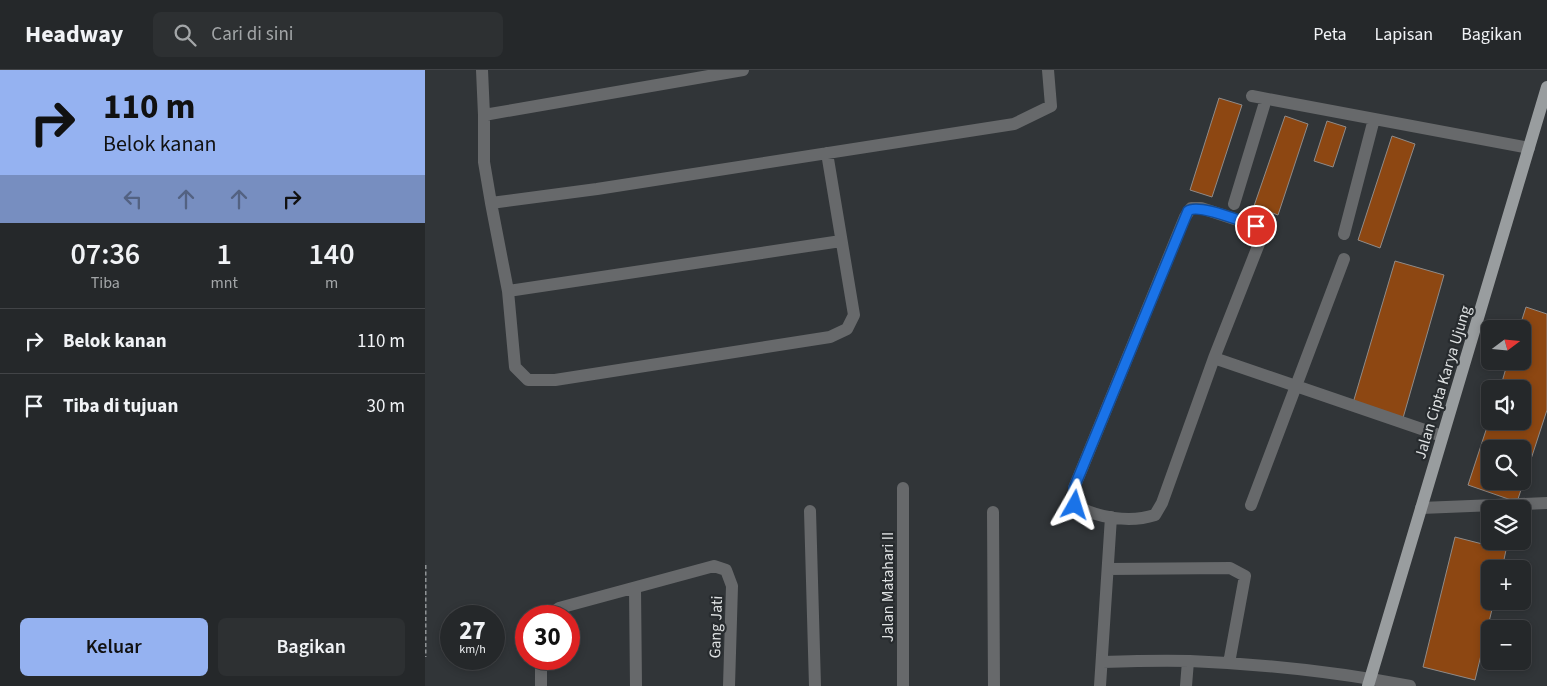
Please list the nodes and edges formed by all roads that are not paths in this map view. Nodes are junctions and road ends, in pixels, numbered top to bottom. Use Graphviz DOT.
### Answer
graph roads {
  1 [pos="482,70"];
  2 [pos="743,70"];
  3 [pos="1049,70"];
  4 [pos="1547,87"];
  5 [pos="1253,96"];
  6 [pos="1266,99"];
  7 [pos="484,115"];
  8 [pos="1374,119"];
  9 [pos="1529,148"];
  10 [pos="827,153"];
  11 [pos="491,203"];
  12 [pos="1233,204"];
  13 [pos="1344,234"];
  14 [pos="841,241"];
  15 [pos="1344,259"];
  16 [pos="508,291"];
  17 [pos="1214,358"];
  18 [pos="1296,386"];
  19 [pos="1442,436"];
  20 [pos="903,488"];
  21 [pos="1547,503"];
  22 [pos="1251,505"];
  23 [pos="1421,508"];
  24 [pos="810,511"];
  25 [pos="993,512"];
  26 [pos="1111,517"];
  27 [pos="1108,569"];
  28 [pos="635,588"];
  29 [pos="570,605"];
  30 [pos="1188,661"];
  31 [pos="1102,662"];
  32 [pos="1229,663"];
  33 [pos="541,670"];
  34 [pos="1369,682"];
  35 [pos="541,686"];
  36 [pos="636,686"];
  37 [pos="729,686"];
  38 [pos="815,686"];
  39 [pos="903,686"];
  40 [pos="994,686"];
  41 [pos="1100,686"];
  42 [pos="1186,686"];
  43 [pos="1410,686"];
  1 -- 7 [label="street"];
  2 -- 7 [label="street"];
  3 -- 10 [label="street"];
  4 -- 9 [label="main road, Jalan Cipta Karya Ujung"];
  5 -- 6 [label="street"];
  6 -- 8 [label="street"];
  6 -- 12 [label="street"];
  7 -- 11 [label="street"];
  8 -- 9 [label="street"];
  8 -- 13 [label="street"];
  9 -- 19 [label="main road, Jalan Cipta Karya Ujung"];
  10 -- 11 [label="street"];
  10 -- 14 [label="street"];
  11 -- 16 [label="street"];
  14 -- 16 [label="street"];
  14 -- 16 [label="street"];
  15 -- 18 [label="street"];
  17 -- 18 [label="street"];
  17 -- 26 [label="street"];
  17 -- 26 [label="street"];
  18 -- 19 [label="street"];
  18 -- 22 [label="street"];
  19 -- 23 [label="main road, Jalan Cipta Karya Ujung"];
  20 -- 39 [label="street, Jalan Matahari II"];
  21 -- 23 [label="street"];
  23 -- 34 [label="main road, Jalan Cipta Karya Ujung"];
  24 -- 38 [label="street"];
  25 -- 40 [label="street"];
  26 -- 27 [label="street"];
  27 -- 31 [label="street"];
  27 -- 32 [label="street"];
  28 -- 29 [label="street"];
  28 -- 36 [label="street"];
  28 -- 37 [label="street, Gang Jati"];
  30 -- 31 [label="street"];
  30 -- 32 [label="street"];
  30 -- 42 [label="street"];
  31 -- 41 [label="street"];
  32 -- 34 [label="street"];
  33 -- 35 [label="street"];
  34 -- 43 [label="street"];
}
